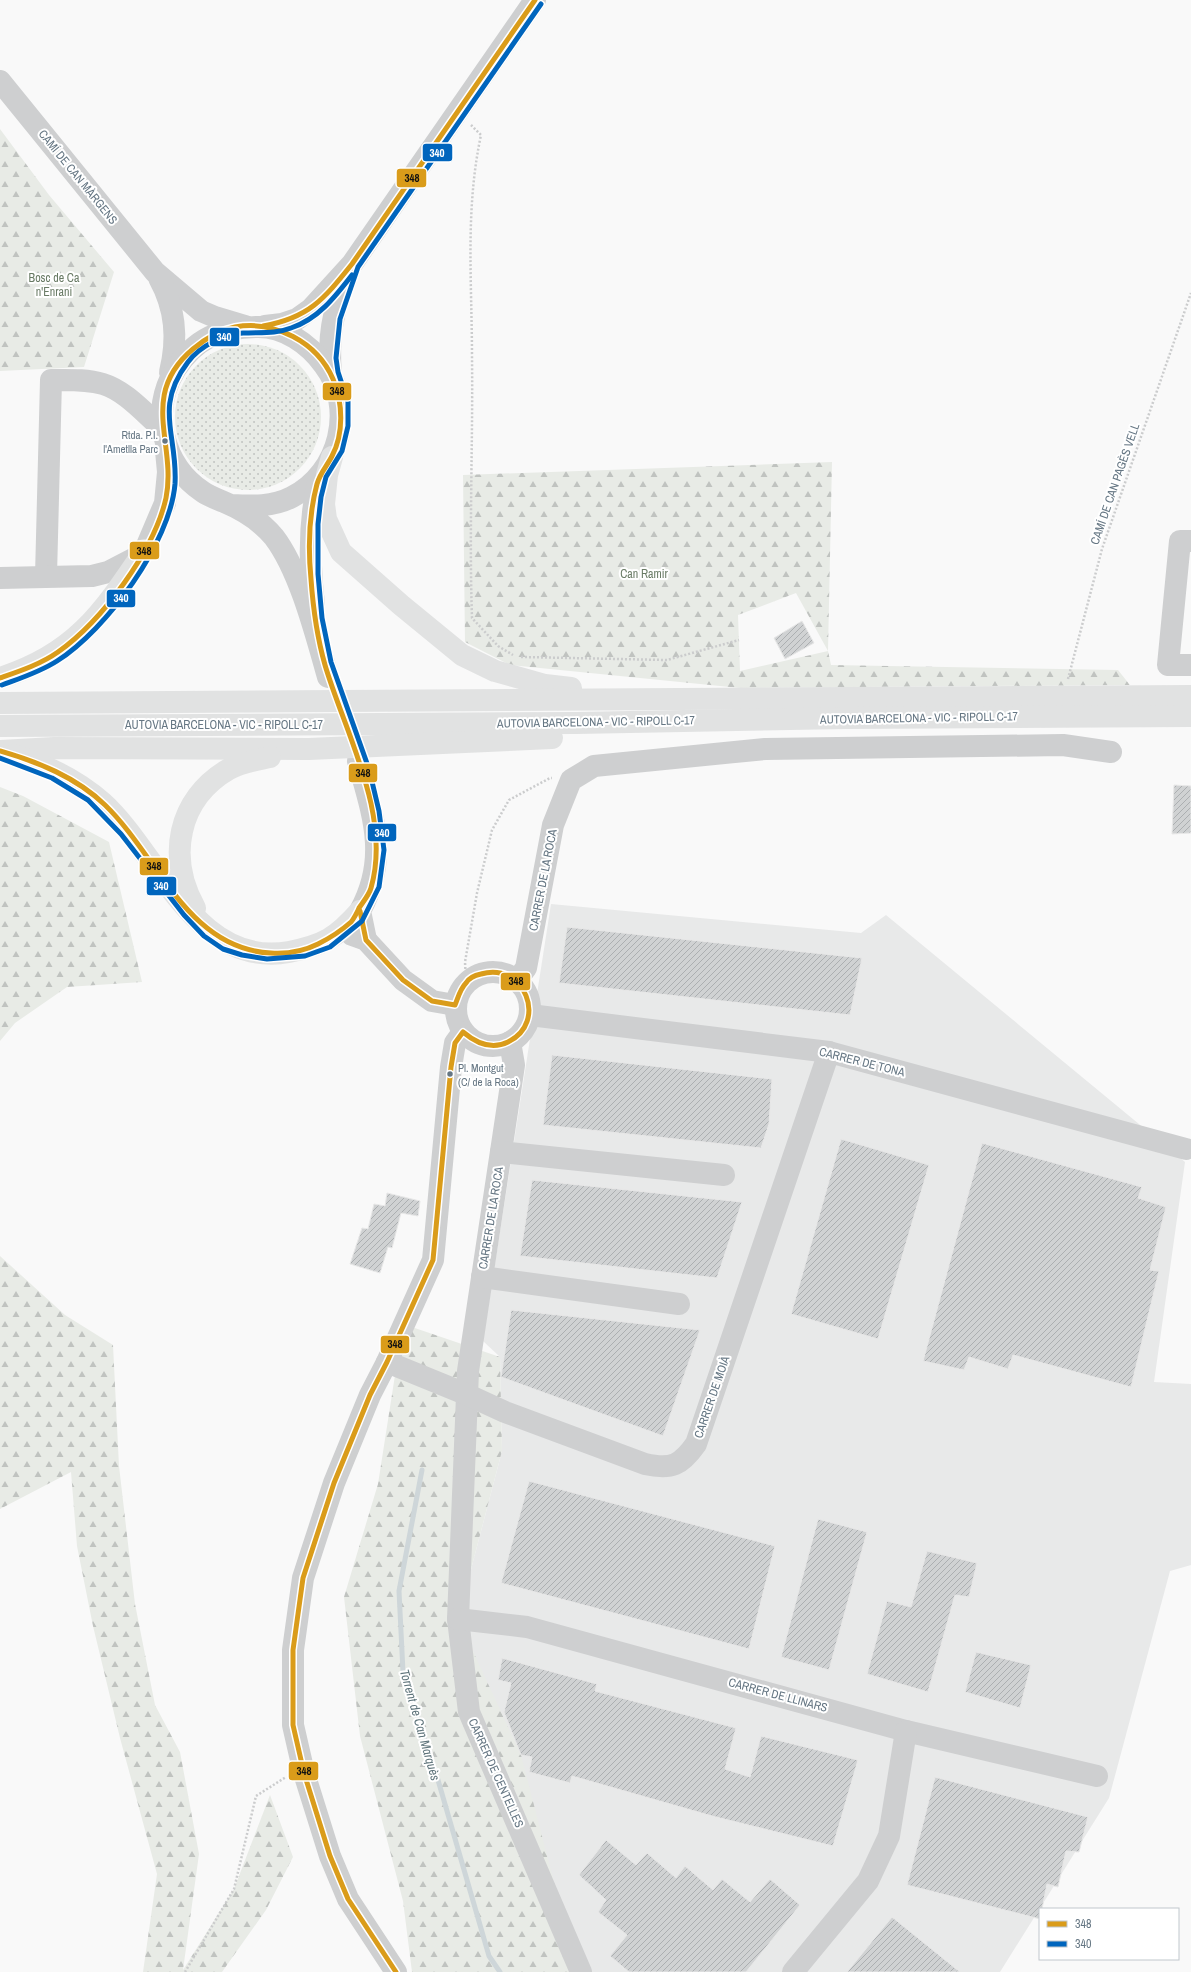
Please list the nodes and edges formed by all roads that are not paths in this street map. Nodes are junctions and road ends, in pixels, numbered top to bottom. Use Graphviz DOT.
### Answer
graph roads {
  1 [pos="535,0"];
  2 [pos="0,81"];
  3 [pos="352,264"];
  4 [pos="155,272"];
  5 [pos="257,327"];
  6 [pos="331,374"];
  7 [pos="168,383"];
  8 [pos="164,437"];
  9 [pos="326,465"];
  10 [pos="232,505"];
  11 [pos="1191,541"];
  12 [pos="145,550"];
  13 [pos="46,576"];
  14 [pos="0,578"];
  15 [pos="1191,665"];
  16 [pos="0,678"];
  17 [pos="1191,684"];
  18 [pos="1191,696"];
  19 [pos="1130,697"];
  20 [pos="656,698"];
  21 [pos="0,703"];
  22 [pos="1191,716"];
  23 [pos="717,721"];
  24 [pos="0,726"];
  25 [pos="309,749"];
  26 [pos="0,751"];
  27 [pos="1111,752"];
  28 [pos="358,761"];
  29 [pos="360,912"];
  30 [pos="207,930"];
  31 [pos="342,931"];
  32 [pos="366,940"];
  33 [pos="517,980"];
  34 [pos="455,1005"];
  35 [pos="530,1014"];
  36 [pos="463,1032"];
  37 [pos="510,1042"];
  38 [pos="830,1052"];
  39 [pos="1186,1149"];
  40 [pos="501,1152"];
  41 [pos="724,1175"];
  42 [pos="482,1277"];
  43 [pos="679,1304"];
  44 [pos="387,1362"];
  45 [pos="468,1395"];
  46 [pos="458,1619"];
  47 [pos="906,1731"];
  48 [pos="1097,1776"];
  49 [pos="396,1972"];
  50 [pos="581,1972"];
  51 [pos="793,1972"];
  1 -- 3 [label="street"];
  2 -- 4 [label="street, CAMÍ DE CAN MÀRGENS"];
  3 -- 5 [label="street"];
  3 -- 6 [label="street"];
  4 -- 5 [label="street, CAMÍ DE CAN MÀRGENS"];
  4 -- 7 [label="street, CAMÍ DE CAN MÀRGENS"];
  5 -- 6 [label="street, CAMÍ DE CAN MÀRGENS"];
  5 -- 7 [label="street"];
  6 -- 9 [label="street"];
  7 -- 8 [label="street, CAMÍ DE CAN MÀRGENS"];
  8 -- 10 [label="street"];
  8 -- 12 [label="street, CAMÍ DE CAN MÀRGENS"];
  8 -- 13 [label="street"];
  9 -- 10 [label="street"];
  9 -- 10 [label="street"];
  9 -- 20 [label="highway"];
  11 -- 15 [label="street"];
  12 -- 13 [label="street"];
  12 -- 16 [label="highway"];
  13 -- 14 [label="street"];
  17 -- 19 [label="highway"];
  18 -- 19 [label="highway, AUTOVIA BARCELONA - VIC - RIPOLL C-17"];
  19 -- 20 [label="highway, AUTOVIA BARCELONA - VIC - RIPOLL C-17"];
  20 -- 21 [label="highway, AUTOVIA BARCELONA - VIC - RIPOLL C-17"];
  22 -- 23 [label="highway, AUTOVIA BARCELONA - VIC - RIPOLL C-17"];
  23 -- 24 [label="highway, AUTOVIA BARCELONA - VIC - RIPOLL C-17"];
  23 -- 25 [label="highway"];
  25 -- 26 [label="highway"];
  25 -- 30 [label="highway"];
  26 -- 30 [label="highway"];
  27 -- 33 [label="street, CARRER DE LA ROCA"];
  28 -- 29 [label="street"];
  29 -- 31 [label="highway"];
  29 -- 32 [label="street"];
  30 -- 31 [label="highway"];
  31 -- 32 [label="street"];
  32 -- 34 [label="street"];
  33 -- 34 [label="street"];
  33 -- 35 [label="street"];
  34 -- 36 [label="street"];
  35 -- 37 [label="street"];
  35 -- 38 [label="street, CARRER DE TONA"];
  36 -- 37 [label="street"];
  36 -- 44 [label="street"];
  37 -- 40 [label="street, CARRER DE LA ROCA"];
  38 -- 39 [label="street, CARRER DE TONA"];
  38 -- 45 [label="street, CARRER DE MOIÀ"];
  40 -- 41 [label="street"];
  40 -- 42 [label="street, CARRER DE LA ROCA"];
  42 -- 43 [label="street"];
  42 -- 45 [label="street, CARRER DE LA ROCA"];
  44 -- 45 [label="street, CARRER DE MOIÀ"];
  44 -- 49 [label="street"];
  45 -- 46 [label="street, CARRER DE CENTELLES"];
  46 -- 47 [label="street, CARRER DE LLINARS"];
  46 -- 50 [label="street, CARRER DE CENTELLES"];
  47 -- 48 [label="street, CARRER DE LLINARS"];
  47 -- 51 [label="street"];
}
